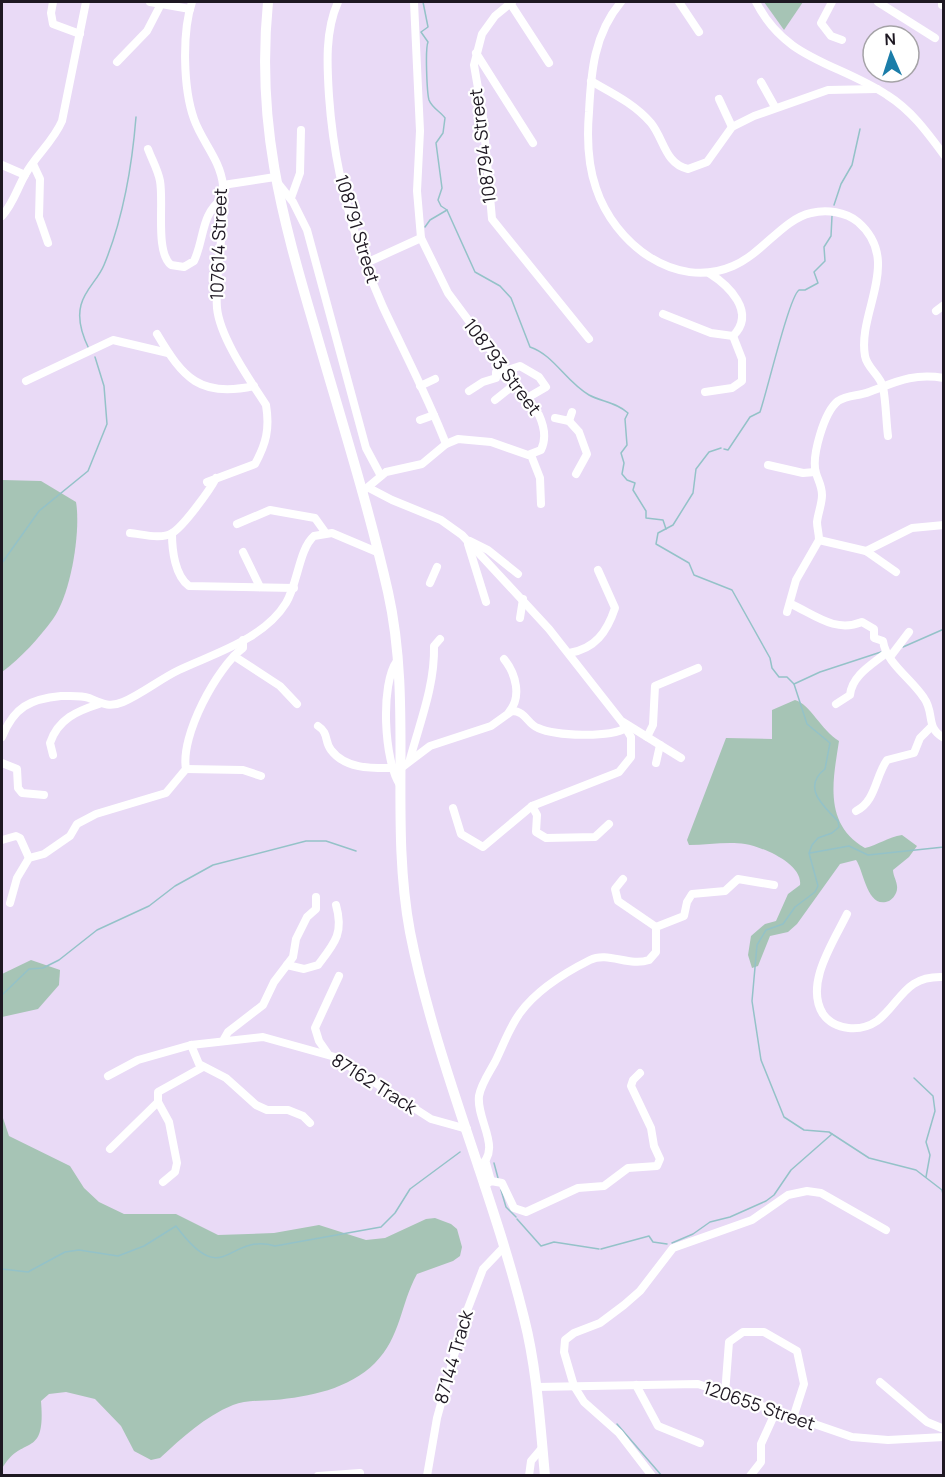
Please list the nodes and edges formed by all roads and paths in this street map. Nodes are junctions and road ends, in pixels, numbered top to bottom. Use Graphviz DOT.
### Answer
graph roads {
  1 [pos="53,2"];
  2 [pos="86,2"];
  3 [pos="150,2"];
  4 [pos="268,2"];
  5 [pos="338,2"];
  6 [pos="414,2"];
  7 [pos="511,2"];
  8 [pos="621,2"];
  9 [pos="679,2"];
  10 [pos="756,2"];
  11 [pos="832,2"];
  12 [pos="878,2"];
  13 [pos="161,4"];
  14 [pos="191,5"];
  15 [pos="699,32"];
  16 [pos="80,34"];
  17 [pos="935,38"];
  18 [pos="842,40"];
  19 [pos="476,53"];
  20 [pos="117,62"];
  21 [pos="549,63"];
  22 [pos="591,81"];
  23 [pos="761,82"];
  24 [pos="877,89"];
  25 [pos="719,99"];
  26 [pos="775,107"];
  27 [pos="732,127"];
  28 [pos="301,130"];
  29 [pos="533,143"];
  30 [pos="148,149"];
  31 [pos="944,155"];
  32 [pos="33,164"];
  33 [pos="2,165"];
  34 [pos="25,174"];
  35 [pos="275,179"];
  36 [pos="223,185"];
  37 [pos="223,198"];
  38 [pos="291,198"];
  39 [pos="2,216"];
  40 [pos="421,238"];
  41 [pos="48,243"];
  42 [pos="366,263"];
  43 [pos="709,273"];
  44 [pos="944,305"];
  45 [pos="936,311"];
  46 [pos="663,314"];
  47 [pos="157,334"];
  48 [pos="733,336"];
  49 [pos="589,339"];
  50 [pos="168,353"];
  51 [pos="503,369"];
  52 [pos="944,378"];
  53 [pos="435,379"];
  54 [pos="26,381"];
  55 [pos="515,384"];
  56 [pos="882,385"];
  57 [pos="254,386"];
  58 [pos="420,386"];
  59 [pos="469,391"];
  60 [pos="705,392"];
  61 [pos="526,398"];
  62 [pos="495,400"];
  63 [pos="434,416"];
  64 [pos="555,418"];
  65 [pos="420,420"];
  66 [pos="888,436"];
  67 [pos="446,444"];
  68 [pos="531,455"];
  69 [pos="768,465"];
  70 [pos="815,472"];
  71 [pos="576,474"];
  72 [pos="381,476"];
  73 [pos="366,490"];
  74 [pos="541,504"];
  75 [pos="237,524"];
  76 [pos="944,525"];
  77 [pos="325,532"];
  78 [pos="130,533"];
  79 [pos="172,534"];
  80 [pos="467,540"];
  81 [pos="819,540"];
  82 [pos="866,551"];
  83 [pos="243,552"];
  84 [pos="377,552"];
  85 [pos="437,567"];
  86 [pos="598,570"];
  87 [pos="896,572"];
  88 [pos="518,574"];
  89 [pos="430,583"];
  90 [pos="261,587"];
  91 [pos="294,588"];
  92 [pos="523,599"];
  93 [pos="486,602"];
  94 [pos="520,618"];
  95 [pos="909,632"];
  96 [pos="243,639"];
  97 [pos="440,639"];
  98 [pos="569,653"];
  99 [pos="888,653"];
  100 [pos="234,656"];
  101 [pos="504,658"];
  102 [pos="698,668"];
  103 [pos="99,704"];
  104 [pos="297,704"];
  105 [pos="836,704"];
  106 [pos="506,714"];
  107 [pos="624,725"];
  108 [pos="318,726"];
  109 [pos="931,727"];
  110 [pos="2,737"];
  111 [pos="647,737"];
  112 [pos="944,738"];
  113 [pos="660,745"];
  114 [pos="53,755"];
  115 [pos="681,758"];
  116 [pos="410,760"];
  117 [pos="2,763"];
  118 [pos="656,763"];
  119 [pos="396,768"];
  120 [pos="186,769"];
  121 [pos="261,776"];
  122 [pos="44,795"];
  123 [pos="532,806"];
  124 [pos="453,808"];
  125 [pos="856,811"];
  126 [pos="609,824"];
  127 [pos="2,840"];
  128 [pos="29,858"];
  129 [pos="623,879"];
  130 [pos="774,885"];
  131 [pos="316,897"];
  132 [pos="10,903"];
  133 [pos="336,905"];
  134 [pos="847,914"];
  135 [pos="656,927"];
  136 [pos="288,965"];
  137 [pos="339,976"];
  138 [pos="944,977"];
  139 [pos="224,1040"];
  140 [pos="191,1045"];
  141 [pos="328,1054"];
  142 [pos="203,1067"];
  143 [pos="640,1073"];
  144 [pos="108,1076"];
  145 [pos="158,1102"];
  146 [pos="310,1123"];
  147 [pos="466,1129"];
  148 [pos="110,1149"];
  149 [pos="482,1166"];
  150 [pos="163,1182"];
  151 [pos="487,1183"];
  152 [pos="886,1230"];
  153 [pos="503,1248"];
  154 [pos="880,1382"];
  155 [pos="636,1385"];
  156 [pos="574,1386"];
  157 [pos="536,1387"];
  158 [pos="725,1394"];
  159 [pos="776,1411"];
  160 [pos="793,1418"];
  161 [pos="944,1429"];
  162 [pos="944,1437"];
  163 [pos="700,1443"];
  164 [pos="542,1448"];
  165 [pos="360,1473"];
  166 [pos="318,1476"];
  167 [pos="427,1476"];
  168 [pos="529,1476"];
  169 [pos="545,1476"];
  170 [pos="652,1476"];
  171 [pos="750,1476"];
  1 -- 16 [label="street"];
  2 -- 16 [label="street"];
  3 -- 13 [label="street"];
  4 -- 35 [label="main road"];
  5 -- 42 [label="street, 108791 Street"];
  6 -- 40 [label="street, 108793 Street"];
  7 -- 19 [label="street, 108794 Street"];
  7 -- 21 [label="street, 108794 Street"];
  8 -- 22 [label="street"];
  9 -- 15 [label="street"];
  10 -- 24 [label="street"];
  11 -- 18 [label="street"];
  12 -- 17 [label="street"];
  13 -- 14 [label="street"];
  13 -- 20 [label="street"];
  14 -- 36 [label="street, 107614 Street"];
  16 -- 32 [label="street"];
  19 -- 29 [label="street"];
  19 -- 49 [label="street, 108794 Street"];
  22 -- 27 [label="street"];
  22 -- 43 [label="street"];
  23 -- 26 [label="street"];
  24 -- 26 [label="street"];
  24 -- 31 [label="street"];
  25 -- 27 [label="street"];
  26 -- 27 [label="street"];
  28 -- 38 [label="street"];
  30 -- 37 [label="street"];
  32 -- 34 [label="street"];
  32 -- 41 [label="street"];
  33 -- 34 [label="street"];
  34 -- 39 [label="street"];
  35 -- 36 [label="street"];
  35 -- 38 [label="street"];
  35 -- 73 [label="main road"];
  36 -- 37 [label="street, 107614 Street"];
  37 -- 57 [label="street, 107614 Street"];
  38 -- 72 [label="street"];
  40 -- 42 [label="street"];
  40 -- 51 [label="street, 108793 Street"];
  42 -- 58 [label="street, 108791 Street"];
  43 -- 48 [label="street"];
  43 -- 56 [label="street"];
  44 -- 45 [label="street"];
  46 -- 48 [label="street"];
  47 -- 50 [label="street"];
  48 -- 60 [label="street"];
  50 -- 54 [label="street"];
  50 -- 57 [label="street"];
  51 -- 55 [label="street, 108793 Street"];
  51 -- 59 [label="street"];
  51 -- 61 [label="street"];
  52 -- 56 [label="street"];
  53 -- 58 [label="street"];
  55 -- 61 [label="street, 108793 Street"];
  55 -- 62 [label="street"];
  56 -- 66 [label="street"];
  56 -- 70 [label="street"];
  57 -- 79 [label="street, 107614 Street"];
  58 -- 63 [label="street, 108791 Street"];
  61 -- 68 [label="street, 108793 Street"];
  63 -- 65 [label="street"];
  63 -- 67 [label="street, 108791 Street"];
  64 -- 71 [label="street"];
  67 -- 68 [label="street"];
  67 -- 72 [label="street"];
  68 -- 74 [label="street"];
  69 -- 70 [label="street"];
  70 -- 81 [label="street"];
  72 -- 73 [label="street"];
  73 -- 80 [label="street"];
  73 -- 84 [label="main road"];
  75 -- 77 [label="street"];
  76 -- 82 [label="street"];
  77 -- 84 [label="street"];
  77 -- 91 [label="street"];
  78 -- 79 [label="street"];
  79 -- 90 [label="street"];
  80 -- 88 [label="street"];
  80 -- 92 [label="street"];
  80 -- 93 [label="street"];
  81 -- 82 [label="street"];
  81 -- 99 [label="street"];
  82 -- 87 [label="street"];
  83 -- 90 [label="street"];
  84 -- 119 [label="main road"];
  85 -- 89 [label="street"];
  86 -- 98 [label="street"];
  90 -- 91 [label="street"];
  91 -- 96 [label="street"];
  92 -- 94 [label="street"];
  92 -- 98 [label="street"];
  95 -- 99 [label="street"];
  96 -- 100 [label="street"];
  96 -- 103 [label="street"];
  97 -- 116 [label="street"];
  98 -- 107 [label="street"];
  99 -- 105 [label="street"];
  99 -- 109 [label="street"];
  100 -- 104 [label="street"];
  100 -- 120 [label="street"];
  101 -- 106 [label="street"];
  102 -- 111 [label="street"];
  103 -- 110 [label="street"];
  103 -- 114 [label="street"];
  106 -- 107 [label="street"];
  106 -- 116 [label="street"];
  107 -- 111 [label="street"];
  107 -- 123 [label="street"];
  108 -- 119 [label="street"];
  109 -- 112 [label="street"];
  109 -- 125 [label="street"];
  111 -- 113 [label="street"];
  113 -- 115 [label="street"];
  113 -- 118 [label="street"];
  116 -- 119 [label="street"];
  117 -- 122 [label="street"];
  119 -- 147 [label="main road"];
  120 -- 121 [label="street"];
  120 -- 128 [label="street"];
  123 -- 124 [label="street"];
  123 -- 126 [label="street"];
  127 -- 128 [label="street"];
  128 -- 132 [label="street"];
  129 -- 135 [label="street"];
  130 -- 135 [label="street"];
  131 -- 136 [label="street"];
  133 -- 136 [label="street"];
  134 -- 138 [label="street"];
  135 -- 149 [label="street"];
  136 -- 139 [label="street"];
  137 -- 141 [label="street"];
  139 -- 140 [label="street, 87162 Track"];
  139 -- 141 [label="street, 87162 Track"];
  140 -- 142 [label="street"];
  140 -- 144 [label="street, 87162 Track"];
  141 -- 147 [label="street, 87162 Track"];
  142 -- 145 [label="street"];
  142 -- 146 [label="street"];
  143 -- 151 [label="street"];
  145 -- 148 [label="street"];
  145 -- 150 [label="street"];
  147 -- 149 [label="main road"];
  149 -- 151 [label="main road"];
  151 -- 153 [label="main road"];
  152 -- 156 [label="street"];
  153 -- 157 [label="main road"];
  153 -- 167 [label="street, 87144 Track"];
  154 -- 161 [label="street"];
  155 -- 156 [label="street, 120655 Street"];
  155 -- 158 [label="street, 120655 Street"];
  155 -- 163 [label="street"];
  156 -- 157 [label="street, 120655 Street"];
  156 -- 170 [label="street"];
  157 -- 164 [label="main road"];
  158 -- 159 [label="street, 120655 Street"];
  158 -- 160 [label="street"];
  159 -- 160 [label="street, 120655 Street"];
  159 -- 171 [label="street"];
  160 -- 162 [label="street, 120655 Street"];
  164 -- 168 [label="street"];
  164 -- 169 [label="main road"];
  165 -- 166 [label="street"];
}
